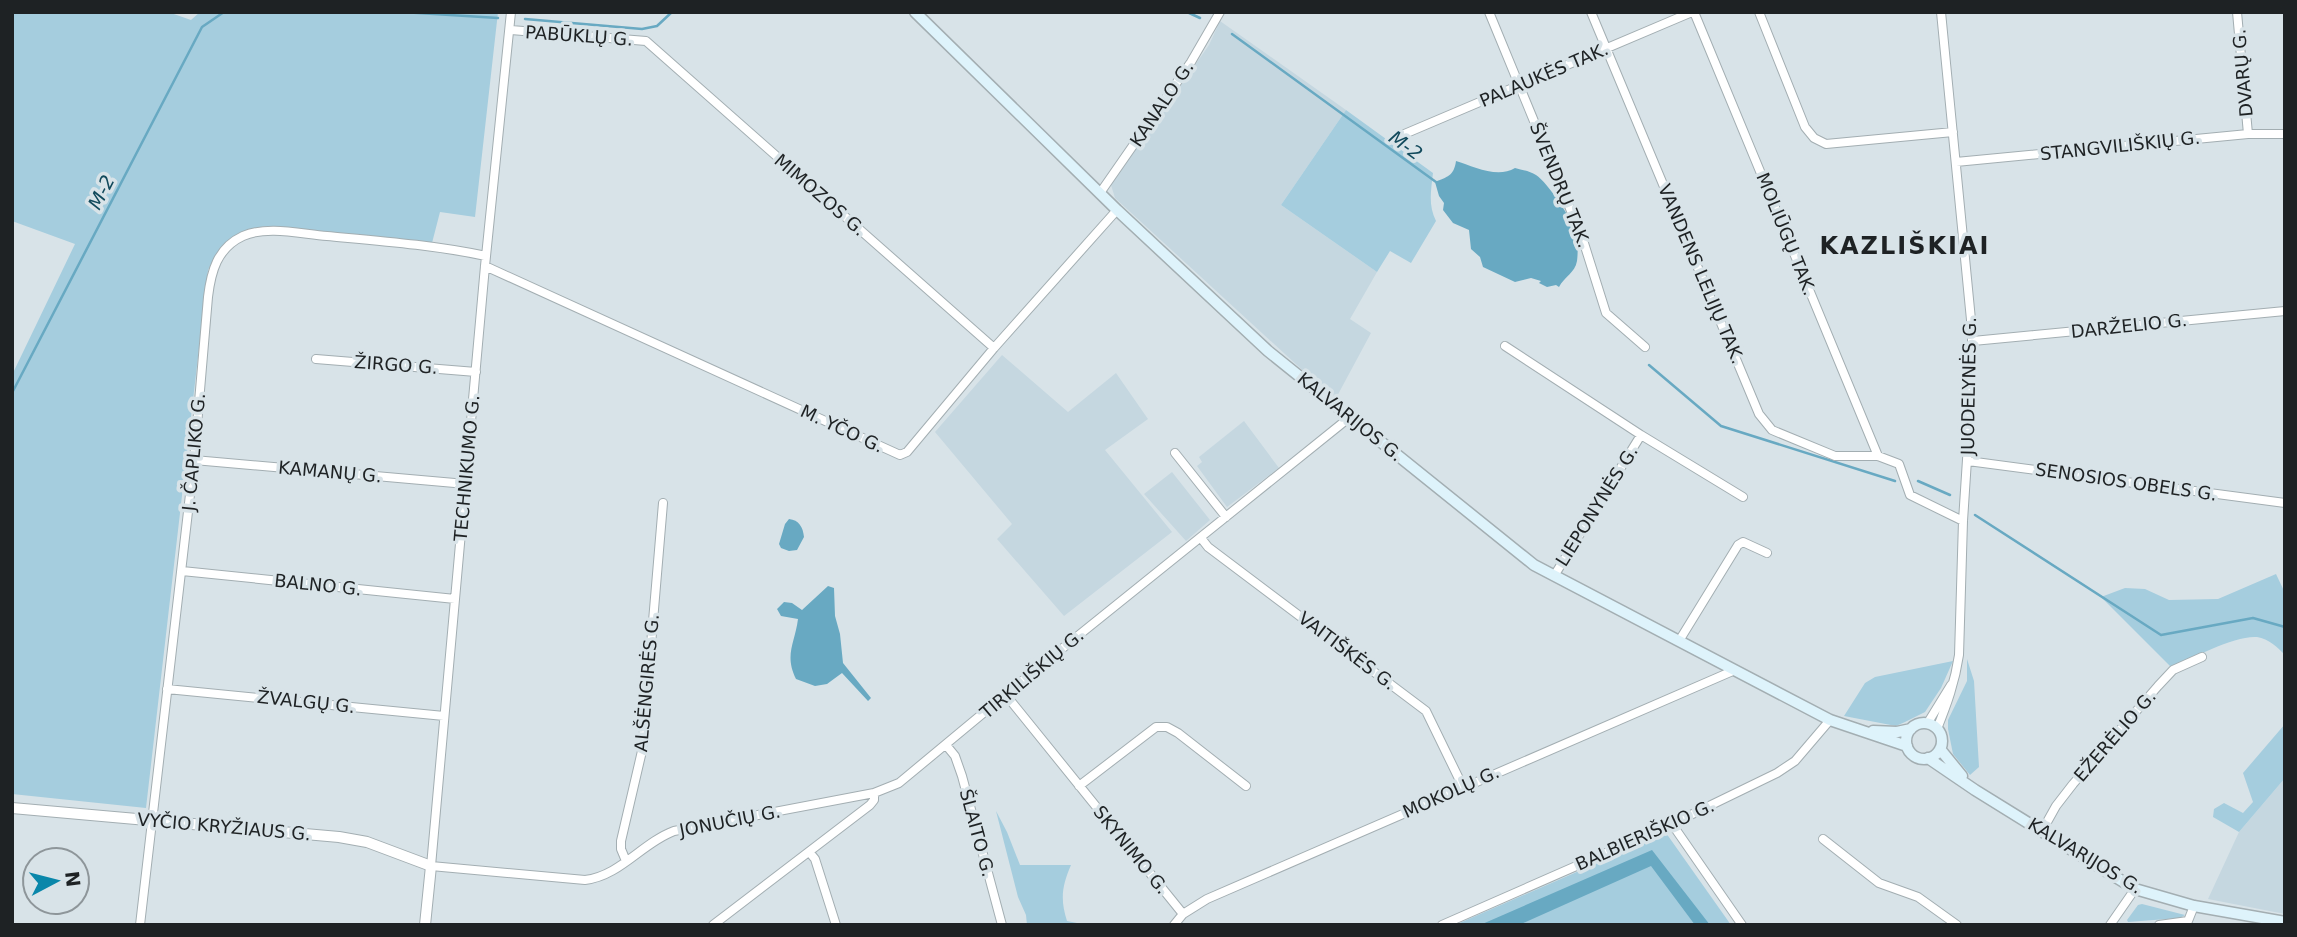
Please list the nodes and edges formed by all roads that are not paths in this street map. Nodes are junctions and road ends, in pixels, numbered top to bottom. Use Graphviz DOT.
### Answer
graph roads {
  1 [pos="511,12"];
  2 [pos="915,12"];
  3 [pos="1220,12"];
  4 [pos="1489,12"];
  5 [pos="1591,12"];
  6 [pos="1693,12"];
  7 [pos="1759,12"];
  8 [pos="1941,12"];
  9 [pos="2237,12"];
  10 [pos="511,30"];
  11 [pos="646,41"];
  12 [pos="1607,49"];
  13 [pos="1519,85"];
  14 [pos="1953,132"];
  15 [pos="2248,134"];
  16 [pos="2285,134"];
  17 [pos="1395,138"];
  18 [pos="1956,162"];
  19 [pos="1100,193"];
  20 [pos="1117,210"];
  21 [pos="486,256"];
  22 [pos="485,266"];
  23 [pos="2285,311"];
  24 [pos="1973,341"];
  25 [pos="1505,346"];
  26 [pos="1645,347"];
  27 [pos="994,348"];
  28 [pos="316,359"];
  29 [pos="476,372"];
  30 [pos="1350,417"];
  31 [pos="1641,435"];
  32 [pos="1175,453"];
  33 [pos="1878,456"];
  34 [pos="194,460"];
  35 [pos="1968,461"];
  36 [pos="466,484"];
  37 [pos="1744,497"];
  38 [pos="663,503"];
  39 [pos="2285,503"];
  40 [pos="1226,517"];
  41 [pos="1963,521"];
  42 [pos="1201,538"];
  43 [pos="1767,554"];
  44 [pos="181,571"];
  45 [pos="1554,576"];
  46 [pos="455,599"];
  47 [pos="1679,641"];
  48 [pos="2203,657"];
  49 [pos="1735,670"];
  50 [pos="167,689"];
  51 [pos="1006,695"];
  52 [pos="444,716"];
  53 [pos="1830,720"];
  54 [pos="1932,726"];
  55 [pos="1853,729"];
  56 [pos="1911,729"];
  57 [pos="946,745"];
  58 [pos="1907,746"];
  59 [pos="1940,748"];
  60 [pos="1928,758"];
  61 [pos="1079,786"];
  62 [pos="1246,786"];
  63 [pos="1463,787"];
  64 [pos="1975,790"];
  65 [pos="874,793"];
  66 [pos="12,808"];
  67 [pos="151,820"];
  68 [pos="1672,824"];
  69 [pos="2042,831"];
  70 [pos="1823,839"];
  71 [pos="810,853"];
  72 [pos="626,861"];
  73 [pos="431,866"];
  74 [pos="2135,889"];
  75 [pos="2194,906"];
  76 [pos="1184,914"];
  77 [pos="2285,922"];
  78 [pos="2115,923"];
  79 [pos="140,925"];
  80 [pos="425,925"];
  81 [pos="713,925"];
  82 [pos="836,925"];
  83 [pos="1002,925"];
  84 [pos="1174,925"];
  85 [pos="1442,925"];
  86 [pos="1742,925"];
  87 [pos="1957,925"];
  88 [pos="2159,925"];
  1 -- 10 [label="street, TECHNIKUMO G."];
  2 -- 19 [label="main road, KALVARIJOS G."];
  3 -- 19 [label="street, KANALO G."];
  4 -- 13 [label="street, ŠVENDRŲ TAK."];
  5 -- 12 [label="street, VANDENS LELIJŲ TAK."];
  6 -- 12 [label="street, PALAUKĖS TAK."];
  6 -- 33 [label="street, MOLIŪGŲ TAK."];
  7 -- 14 [label="street"];
  8 -- 14 [label="street, JUODELYNĖS G."];
  9 -- 15 [label="street, DVARŲ G."];
  10 -- 11 [label="street, PABŪKLŲ G."];
  10 -- 21 [label="street, TECHNIKUMO G."];
  11 -- 27 [label="street, MIMOZOS G."];
  12 -- 13 [label="street, PALAUKĖS TAK."];
  12 -- 33 [label="street, VANDENS LELIJŲ TAK."];
  13 -- 17 [label="street, PALAUKĖS TAK."];
  13 -- 26 [label="street, ŠVENDRŲ TAK."];
  14 -- 18 [label="street, JUODELYNĖS G."];
  15 -- 16 [label="street, STANGVILIŠKIŲ G."];
  15 -- 18 [label="street, STANGVILIŠKIŲ G."];
  18 -- 24 [label="street, JUODELYNĖS G."];
  19 -- 20 [label="main road, KALVARIJOS G."];
  20 -- 27 [label="street, M. YČO G."];
  20 -- 30 [label="main road, KALVARIJOS G."];
  21 -- 22 [label="street, TECHNIKUMO G."];
  21 -- 34 [label="street, J. ČAPLIKO G."];
  22 -- 27 [label="street, M. YČO G."];
  22 -- 29 [label="street, TECHNIKUMO G."];
  23 -- 24 [label="street, DARŽELIO G."];
  24 -- 35 [label="street, JUODELYNĖS G."];
  25 -- 31 [label="street, LIEPONYNĖS G."];
  28 -- 29 [label="street, ŽIRGO G."];
  29 -- 36 [label="street, TECHNIKUMO G."];
  30 -- 40 [label="street, TIRKILIŠKIŲ G."];
  30 -- 45 [label="main road, KALVARIJOS G."];
  31 -- 37 [label="street, LIEPONYNĖS G."];
  31 -- 45 [label="street, LIEPONYNĖS G."];
  32 -- 40 [label="street"];
  33 -- 41 [label="street"];
  34 -- 36 [label="street, KAMANŲ G."];
  34 -- 44 [label="street, J. ČAPLIKO G."];
  35 -- 39 [label="street, SENOSIOS OBELS G."];
  35 -- 41 [label="street, JUODELYNĖS G."];
  36 -- 46 [label="street, TECHNIKUMO G."];
  38 -- 72 [label="street, ALŠĖNGIRĖS G."];
  40 -- 42 [label="street, TIRKILIŠKIŲ G."];
  41 -- 54 [label="street, JUODELYNĖS G."];
  42 -- 51 [label="street, TIRKILIŠKIŲ G."];
  42 -- 63 [label="street, VAITIŠKĖS G."];
  43 -- 47 [label="street"];
  44 -- 46 [label="street, BALNO G."];
  44 -- 50 [label="street, J. ČAPLIKO G."];
  45 -- 47 [label="main road, KALVARIJOS G."];
  46 -- 52 [label="street, TECHNIKUMO G."];
  47 -- 49 [label="main road, KALVARIJOS G."];
  48 -- 69 [label="street, EŽERĖLIO G."];
  49 -- 53 [label="main road, KALVARIJOS G."];
  49 -- 63 [label="street, MOKOLŲ G."];
  50 -- 52 [label="street, ŽVALGŲ G."];
  50 -- 67 [label="street, J. ČAPLIKO G."];
  51 -- 57 [label="street, TIRKILIŠKIŲ G."];
  51 -- 61 [label="street, SKYNIMO G."];
  52 -- 73 [label="street, TECHNIKUMO G."];
  53 -- 55 [label="main road, KALVARIJOS G."];
  53 -- 68 [label="street, BALBIERIŠKIO G."];
  54 -- 56 [label="main road"];
  54 -- 59 [label="main road"];
  55 -- 56 [label="main road, KALVARIJOS G."];
  55 -- 58 [label="main road, KALVARIJOS G."];
  56 -- 58 [label="main road"];
  57 -- 65 [label="street, TIRKILIŠKIŲ G."];
  57 -- 83 [label="street, ŠLAITO G."];
  58 -- 60 [label="main road"];
  59 -- 60 [label="main road"];
  59 -- 64 [label="main road, KALVARIJOS G."];
  60 -- 64 [label="main road, KALVARIJOS G."];
  61 -- 62 [label="street"];
  61 -- 76 [label="street, SKYNIMO G."];
  63 -- 76 [label="street, MOKOLŲ G."];
  64 -- 69 [label="main road, KALVARIJOS G."];
  65 -- 71 [label="street, TIRKILIŠKIŲ G."];
  65 -- 72 [label="street, JONUČIŲ G."];
  66 -- 67 [label="street, VYČIO KRYŽIAUS G."];
  67 -- 73 [label="street, VYČIO KRYŽIAUS G."];
  67 -- 79 [label="street, J. ČAPLIKO G."];
  68 -- 85 [label="street, BALBIERIŠKIO G."];
  68 -- 86 [label="street"];
  69 -- 74 [label="main road, KALVARIJOS G."];
  70 -- 87 [label="street"];
  71 -- 81 [label="street, TIRKILIŠKIŲ G."];
  71 -- 82 [label="street"];
  72 -- 73 [label="street, JONUČIŲ G."];
  73 -- 80 [label="street, TECHNIKUMO G."];
  74 -- 75 [label="main road, KALVARIJOS G."];
  74 -- 78 [label="street"];
  75 -- 77 [label="main road, KALVARIJOS G."];
  75 -- 88 [label="street"];
  76 -- 84 [label="street, MOKOLŲ G."];
}
